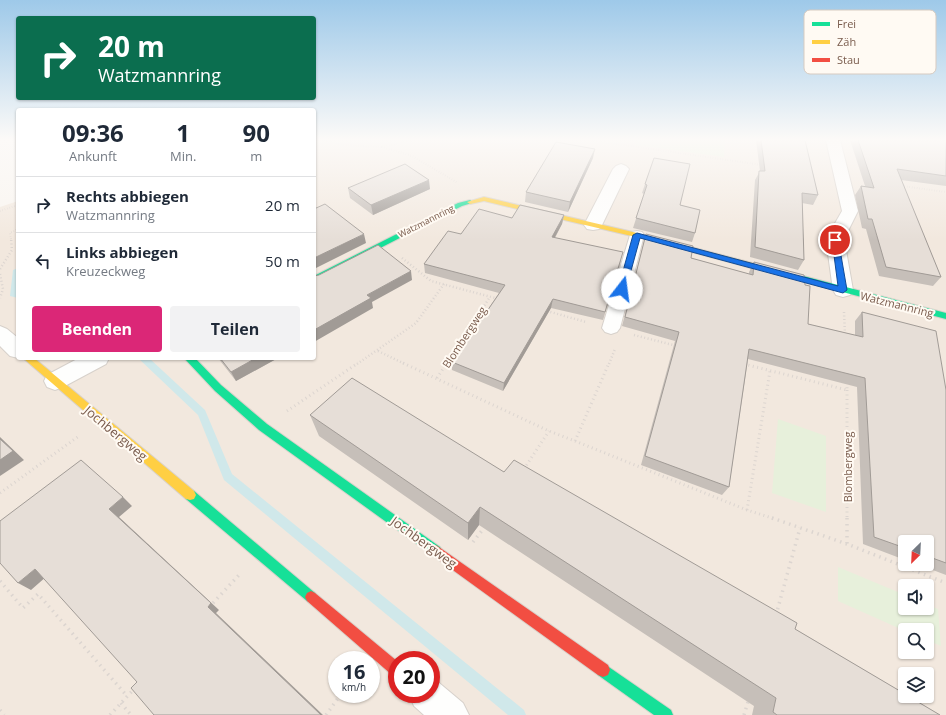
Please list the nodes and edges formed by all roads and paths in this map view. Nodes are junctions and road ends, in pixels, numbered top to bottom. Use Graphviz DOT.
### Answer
graph roads {
  1 [pos="441,173"];
  2 [pos="619,173"];
  3 [pos="841,173"];
  4 [pos="900,185"];
  5 [pos="946,192"];
  6 [pos="484,199"];
  7 [pos="16,205"];
  8 [pos="0,211"];
  9 [pos="593,225"];
  10 [pos="16,230"];
  11 [pos="637,235"];
  12 [pos="383,243"];
  13 [pos="0,269"];
  14 [pos="0,274"];
  15 [pos="316,278"];
  16 [pos="444,284"];
  17 [pos="843,290"];
  18 [pos="490,296"];
  19 [pos="0,298"];
  20 [pos="505,300"];
  21 [pos="561,307"];
  22 [pos="543,310"];
  23 [pos="558,314"];
  24 [pos="946,316"];
  25 [pos="617,330"];
  26 [pos="0,334"];
  27 [pos="845,336"];
  28 [pos="682,347"];
  29 [pos="16,348"];
  30 [pos="378,351"];
  31 [pos="30,360"];
  32 [pos="94,360"];
  33 [pos="191,360"];
  34 [pos="741,363"];
  35 [pos="770,370"];
  36 [pos="846,375"];
  37 [pos="437,378"];
  38 [pos="55,381"];
  39 [pos="847,390"];
  40 [pos="100,420"];
  41 [pos="263,427"];
  42 [pos="549,431"];
  43 [pos="575,441"];
  44 [pos="520,475"];
  45 [pos="0,494"];
  46 [pos="747,510"];
  47 [pos="800,528"];
  48 [pos="847,544"];
  49 [pos="259,554"];
  50 [pos="0,580"];
  51 [pos="946,583"];
  52 [pos="213,603"];
  53 [pos="775,618"];
  54 [pos="388,662"];
  55 [pos="137,685"];
  56 [pos="128,696"];
  57 [pos="748,702"];
  58 [pos="121,703"];
  59 [pos="335,703"];
  60 [pos="437,703"];
  61 [pos="0,710"];
  62 [pos="4,715"];
  63 [pos="110,715"];
  64 [pos="131,715"];
  65 [pos="326,715"];
  66 [pos="451,715"];
  67 [pos="666,715"];
  68 [pos="744,715"];
  1 -- 6 [label="path"];
  2 -- 9 [label="street"];
  3 -- 17 [label="street"];
  4 -- 5 [label="path"];
  6 -- 9 [label="street, Watzmannring"];
  6 -- 12 [label="street, Watzmannring"];
  7 -- 8 [label="path"];
  9 -- 11 [label="street, Watzmannring"];
  10 -- 13 [label="path"];
  11 -- 17 [label="street, Watzmannring"];
  11 -- 25 [label="lane"];
  12 -- 15 [label="street, Watzmannring"];
  12 -- 16 [label="path, Blombergweg"];
  14 -- 19 [label="path"];
  16 -- 18 [label="path, Blombergweg"];
  16 -- 30 [label="path"];
  17 -- 24 [label="street, Watzmannring"];
  17 -- 27 [label="path"];
  18 -- 20 [label="path, Blombergweg"];
  18 -- 37 [label="path, Blombergweg"];
  21 -- 23 [label="path"];
  22 -- 23 [label="path"];
  23 -- 25 [label="path"];
  25 -- 28 [label="path"];
  25 -- 43 [label="path"];
  26 -- 29 [label="street"];
  30 -- 37 [label="path"];
  30 -- 41 [label="path"];
  31 -- 38 [label="street"];
  32 -- 38 [label="street"];
  33 -- 41 [label="street, Jochbergweg"];
  34 -- 35 [label="path"];
  35 -- 39 [label="path"];
  35 -- 46 [label="path"];
  36 -- 39 [label="path, Blombergweg"];
  37 -- 42 [label="path"];
  38 -- 40 [label="street, Jochbergweg"];
  39 -- 48 [label="path, Blombergweg"];
  40 -- 45 [label="path"];
  40 -- 49 [label="street, Jochbergweg"];
  41 -- 67 [label="street, Jochbergweg"];
  42 -- 43 [label="path"];
  42 -- 44 [label="path"];
  43 -- 46 [label="path"];
  46 -- 47 [label="path"];
  47 -- 48 [label="path"];
  47 -- 53 [label="path"];
  48 -- 51 [label="path"];
  49 -- 52 [label="path"];
  49 -- 54 [label="street, Jochbergweg"];
  50 -- 56 [label="path"];
  55 -- 56 [label="path"];
  56 -- 58 [label="path"];
  57 -- 68 [label="path"];
  58 -- 63 [label="path"];
  58 -- 64 [label="path"];
  59 -- 65 [label="path"];
  60 -- 66 [label="street"];
  61 -- 62 [label="path"];
}
